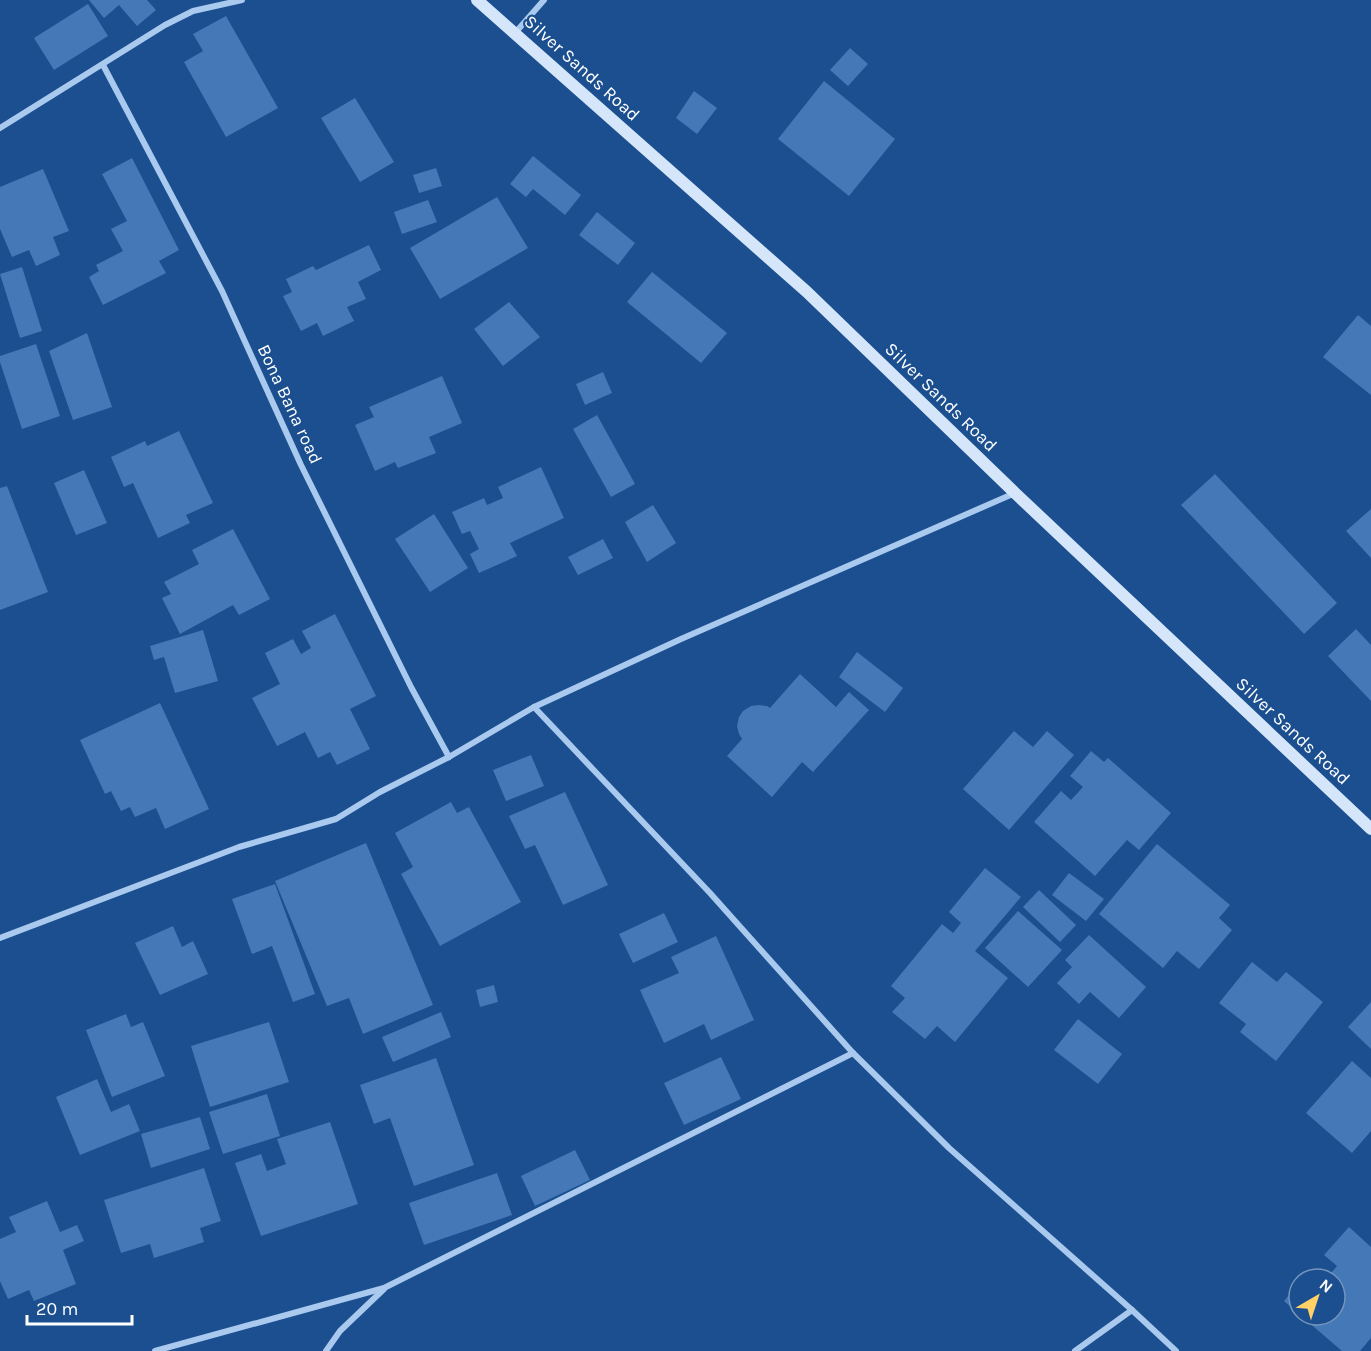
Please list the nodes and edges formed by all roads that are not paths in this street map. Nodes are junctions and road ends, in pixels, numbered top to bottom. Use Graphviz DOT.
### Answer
graph roads {
  1 [pos="242,0"];
  2 [pos="477,0"];
  3 [pos="544,0"];
  4 [pos="515,33"];
  5 [pos="103,65"];
  6 [pos="0,128"];
  7 [pos="1015,493"];
  8 [pos="534,707"];
  9 [pos="449,757"];
  10 [pos="1371,829"];
  11 [pos="1,935"];
  12 [pos="853,1053"];
  13 [pos="384,1288"];
  14 [pos="1132,1310"];
  15 [pos="159,1350"];
  16 [pos="326,1351"];
  17 [pos="1075,1351"];
  18 [pos="1176,1351"];
  1 -- 5 [label="street"];
  2 -- 4 [label="street, Silver Sands Road"];
  3 -- 4 [label="street"];
  4 -- 7 [label="street, Silver Sands Road"];
  5 -- 6 [label="street"];
  5 -- 9 [label="street, Bona Bana road"];
  7 -- 8 [label="street"];
  7 -- 10 [label="street, Silver Sands Road"];
  8 -- 9 [label="street"];
  8 -- 12 [label="street"];
  9 -- 11 [label="street"];
  12 -- 13 [label="street"];
  12 -- 14 [label="street"];
  13 -- 15 [label="street"];
  13 -- 16 [label="street"];
  14 -- 17 [label="street"];
  14 -- 18 [label="street"];
}
